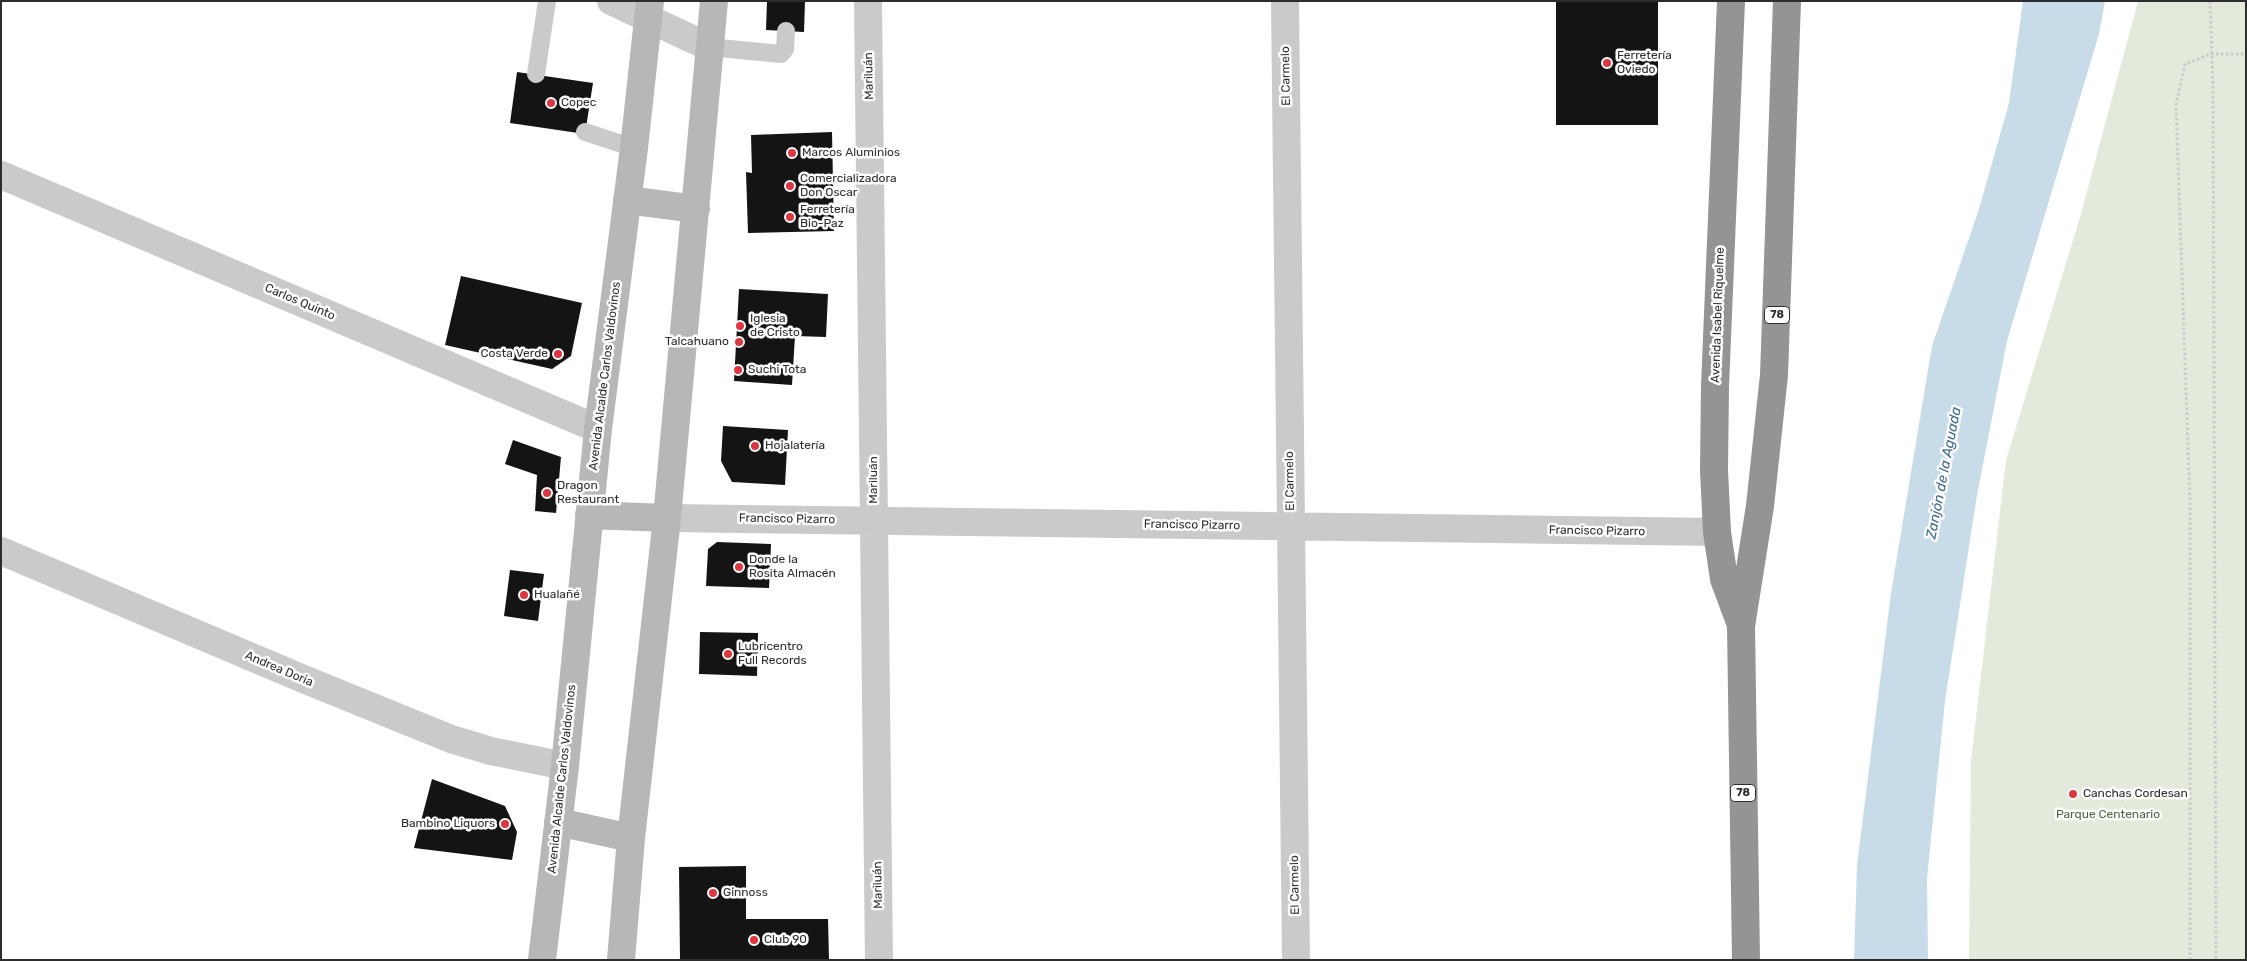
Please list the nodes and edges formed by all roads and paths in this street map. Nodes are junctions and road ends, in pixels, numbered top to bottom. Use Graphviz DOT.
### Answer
graph roads {
  1 [pos="547,1"];
  2 [pos="611,1"];
  3 [pos="714,1"];
  4 [pos="868,1"];
  5 [pos="1285,1"];
  6 [pos="1731,1"];
  7 [pos="1787,1"];
  8 [pos="2210,1"];
  9 [pos="649,9"];
  10 [pos="786,31"];
  11 [pos="709,47"];
  12 [pos="2211,54"];
  13 [pos="2246,54"];
  14 [pos="536,74"];
  15 [pos="585,132"];
  16 [pos="634,148"];
  17 [pos="1,175"];
  18 [pos="627,200"];
  19 [pos="696,209"];
  20 [pos="598,429"];
  21 [pos="589,515"];
  22 [pos="667,518"];
  23 [pos="874,521"];
  24 [pos="1290,526"];
  25 [pos="1717,532"];
  26 [pos="1,551"];
  27 [pos="1741,626"];
  28 [pos="565,766"];
  29 [pos="558,822"];
  30 [pos="631,838"];
  31 [pos="542,960"];
  32 [pos="621,960"];
  33 [pos="879,960"];
  34 [pos="1296,960"];
  35 [pos="1746,960"];
  36 [pos="2190,960"];
  37 [pos="2216,960"];
  1 -- 14 [label="lane"];
  2 -- 9 [label="street"];
  3 -- 11 [label="main road"];
  4 -- 23 [label="street, Mariluán"];
  5 -- 24 [label="street, El Carmelo"];
  6 -- 25 [label="highway, Avenida Isabel Riquelme / 78"];
  7 -- 27 [label="highway, Avenida Isabel Riquelme / 78"];
  8 -- 12 [label="path"];
  9 -- 11 [label="street"];
  9 -- 16 [label="main road, Avenida Alcalde Carlos Valdovinos"];
  10 -- 11 [label="lane"];
  11 -- 19 [label="main road"];
  12 -- 13 [label="path"];
  12 -- 36 [label="path"];
  12 -- 37 [label="path"];
  15 -- 16 [label="lane"];
  16 -- 18 [label="main road, Avenida Alcalde Carlos Valdovinos"];
  17 -- 20 [label="street, Carlos Quinto"];
  18 -- 19 [label="main road"];
  18 -- 20 [label="main road, Avenida Alcalde Carlos Valdovinos"];
  19 -- 22 [label="main road"];
  20 -- 21 [label="main road, Avenida Alcalde Carlos Valdovinos"];
  21 -- 22 [label="main road"];
  21 -- 28 [label="main road, Avenida Alcalde Carlos Valdovinos"];
  22 -- 23 [label="street, Francisco Pizarro"];
  22 -- 30 [label="main road"];
  23 -- 24 [label="street, Francisco Pizarro"];
  23 -- 33 [label="street, Mariluán"];
  24 -- 25 [label="street, Francisco Pizarro"];
  24 -- 34 [label="street, El Carmelo"];
  25 -- 27 [label="highway, Avenida Isabel Riquelme / 78"];
  26 -- 28 [label="street, Andrea Doria"];
  27 -- 35 [label="highway, Avenida Isabel Riquelme / 78"];
  28 -- 29 [label="main road, Avenida Alcalde Carlos Valdovinos"];
  29 -- 30 [label="main road"];
  29 -- 31 [label="main road, Avenida Alcalde Carlos Valdovinos"];
  30 -- 32 [label="main road"];
}
